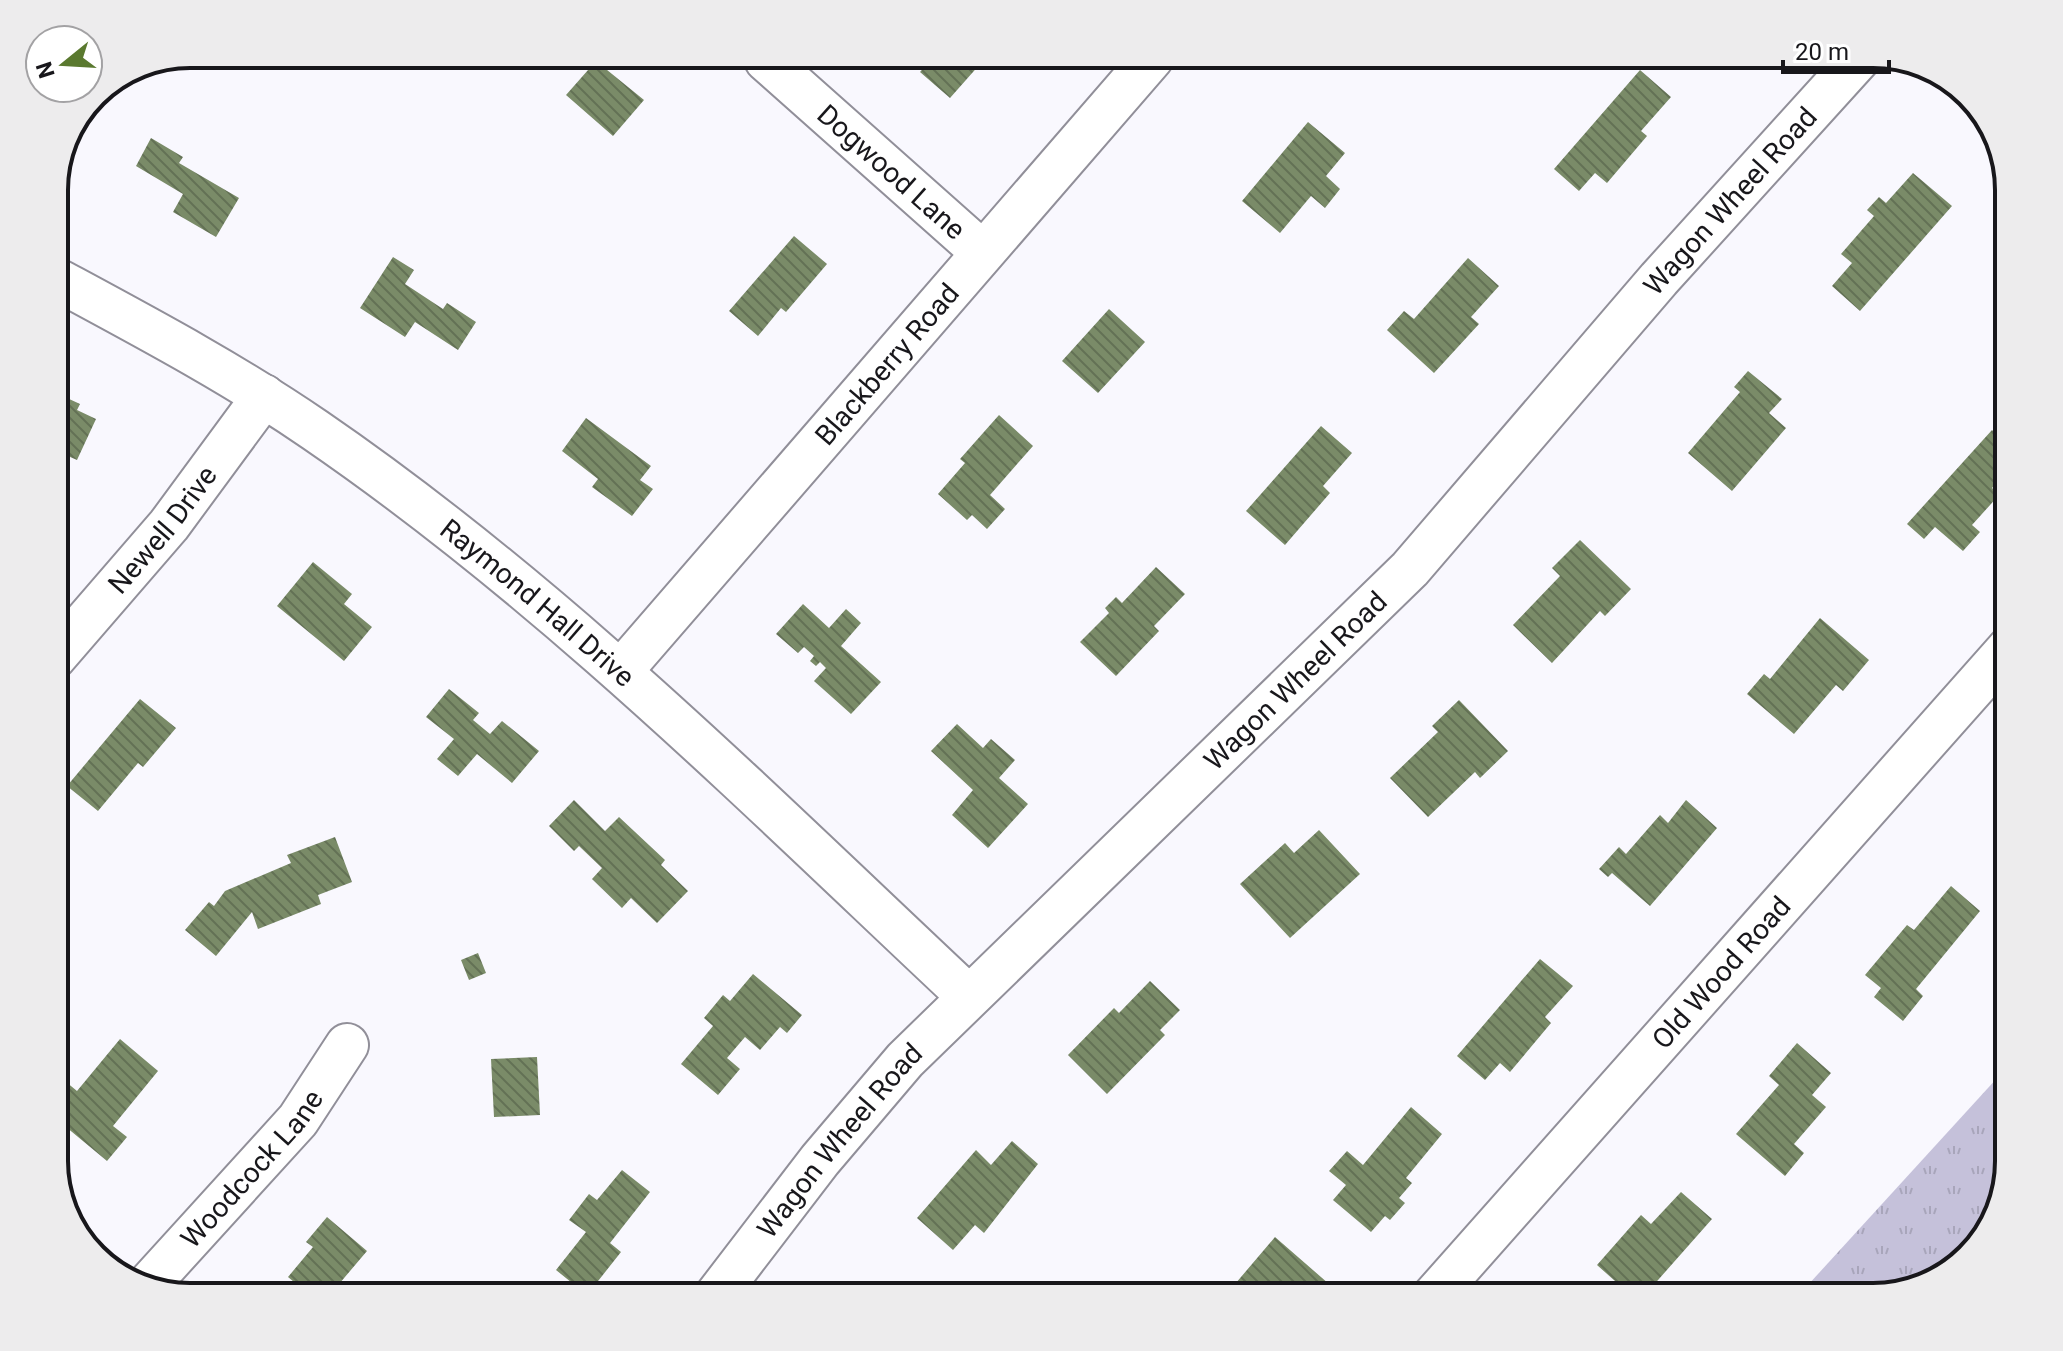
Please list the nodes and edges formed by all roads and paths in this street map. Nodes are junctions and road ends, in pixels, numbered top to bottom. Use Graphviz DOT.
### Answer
graph roads {
  1 [pos="775,68"];
  2 [pos="1143,68"];
  3 [pos="1850,68"];
  4 [pos="982,252"];
  5 [pos="68,285"];
  6 [pos="264,396"];
  7 [pos="68,642"];
  8 [pos="1995,664"];
  9 [pos="621,671"];
  10 [pos="967,995"];
  11 [pos="347,1045"];
  12 [pos="154,1278"];
  13 [pos="726,1283"];
  14 [pos="1445,1283"];
  1 -- 4 [label="street, Dogwood Lane"];
  2 -- 4 [label="street, Blackberry Road"];
  3 -- 10 [label="street, Wagon Wheel Road"];
  4 -- 9 [label="street, Blackberry Road"];
  5 -- 6 [label="street, Raymond Hall Drive"];
  6 -- 7 [label="street, Newell Drive"];
  6 -- 9 [label="street, Raymond Hall Drive"];
  8 -- 14 [label="street, Old Wood Road"];
  9 -- 10 [label="street, Raymond Hall Drive"];
  10 -- 13 [label="street, Wagon Wheel Road"];
  11 -- 12 [label="street, Woodcock Lane"];
}
